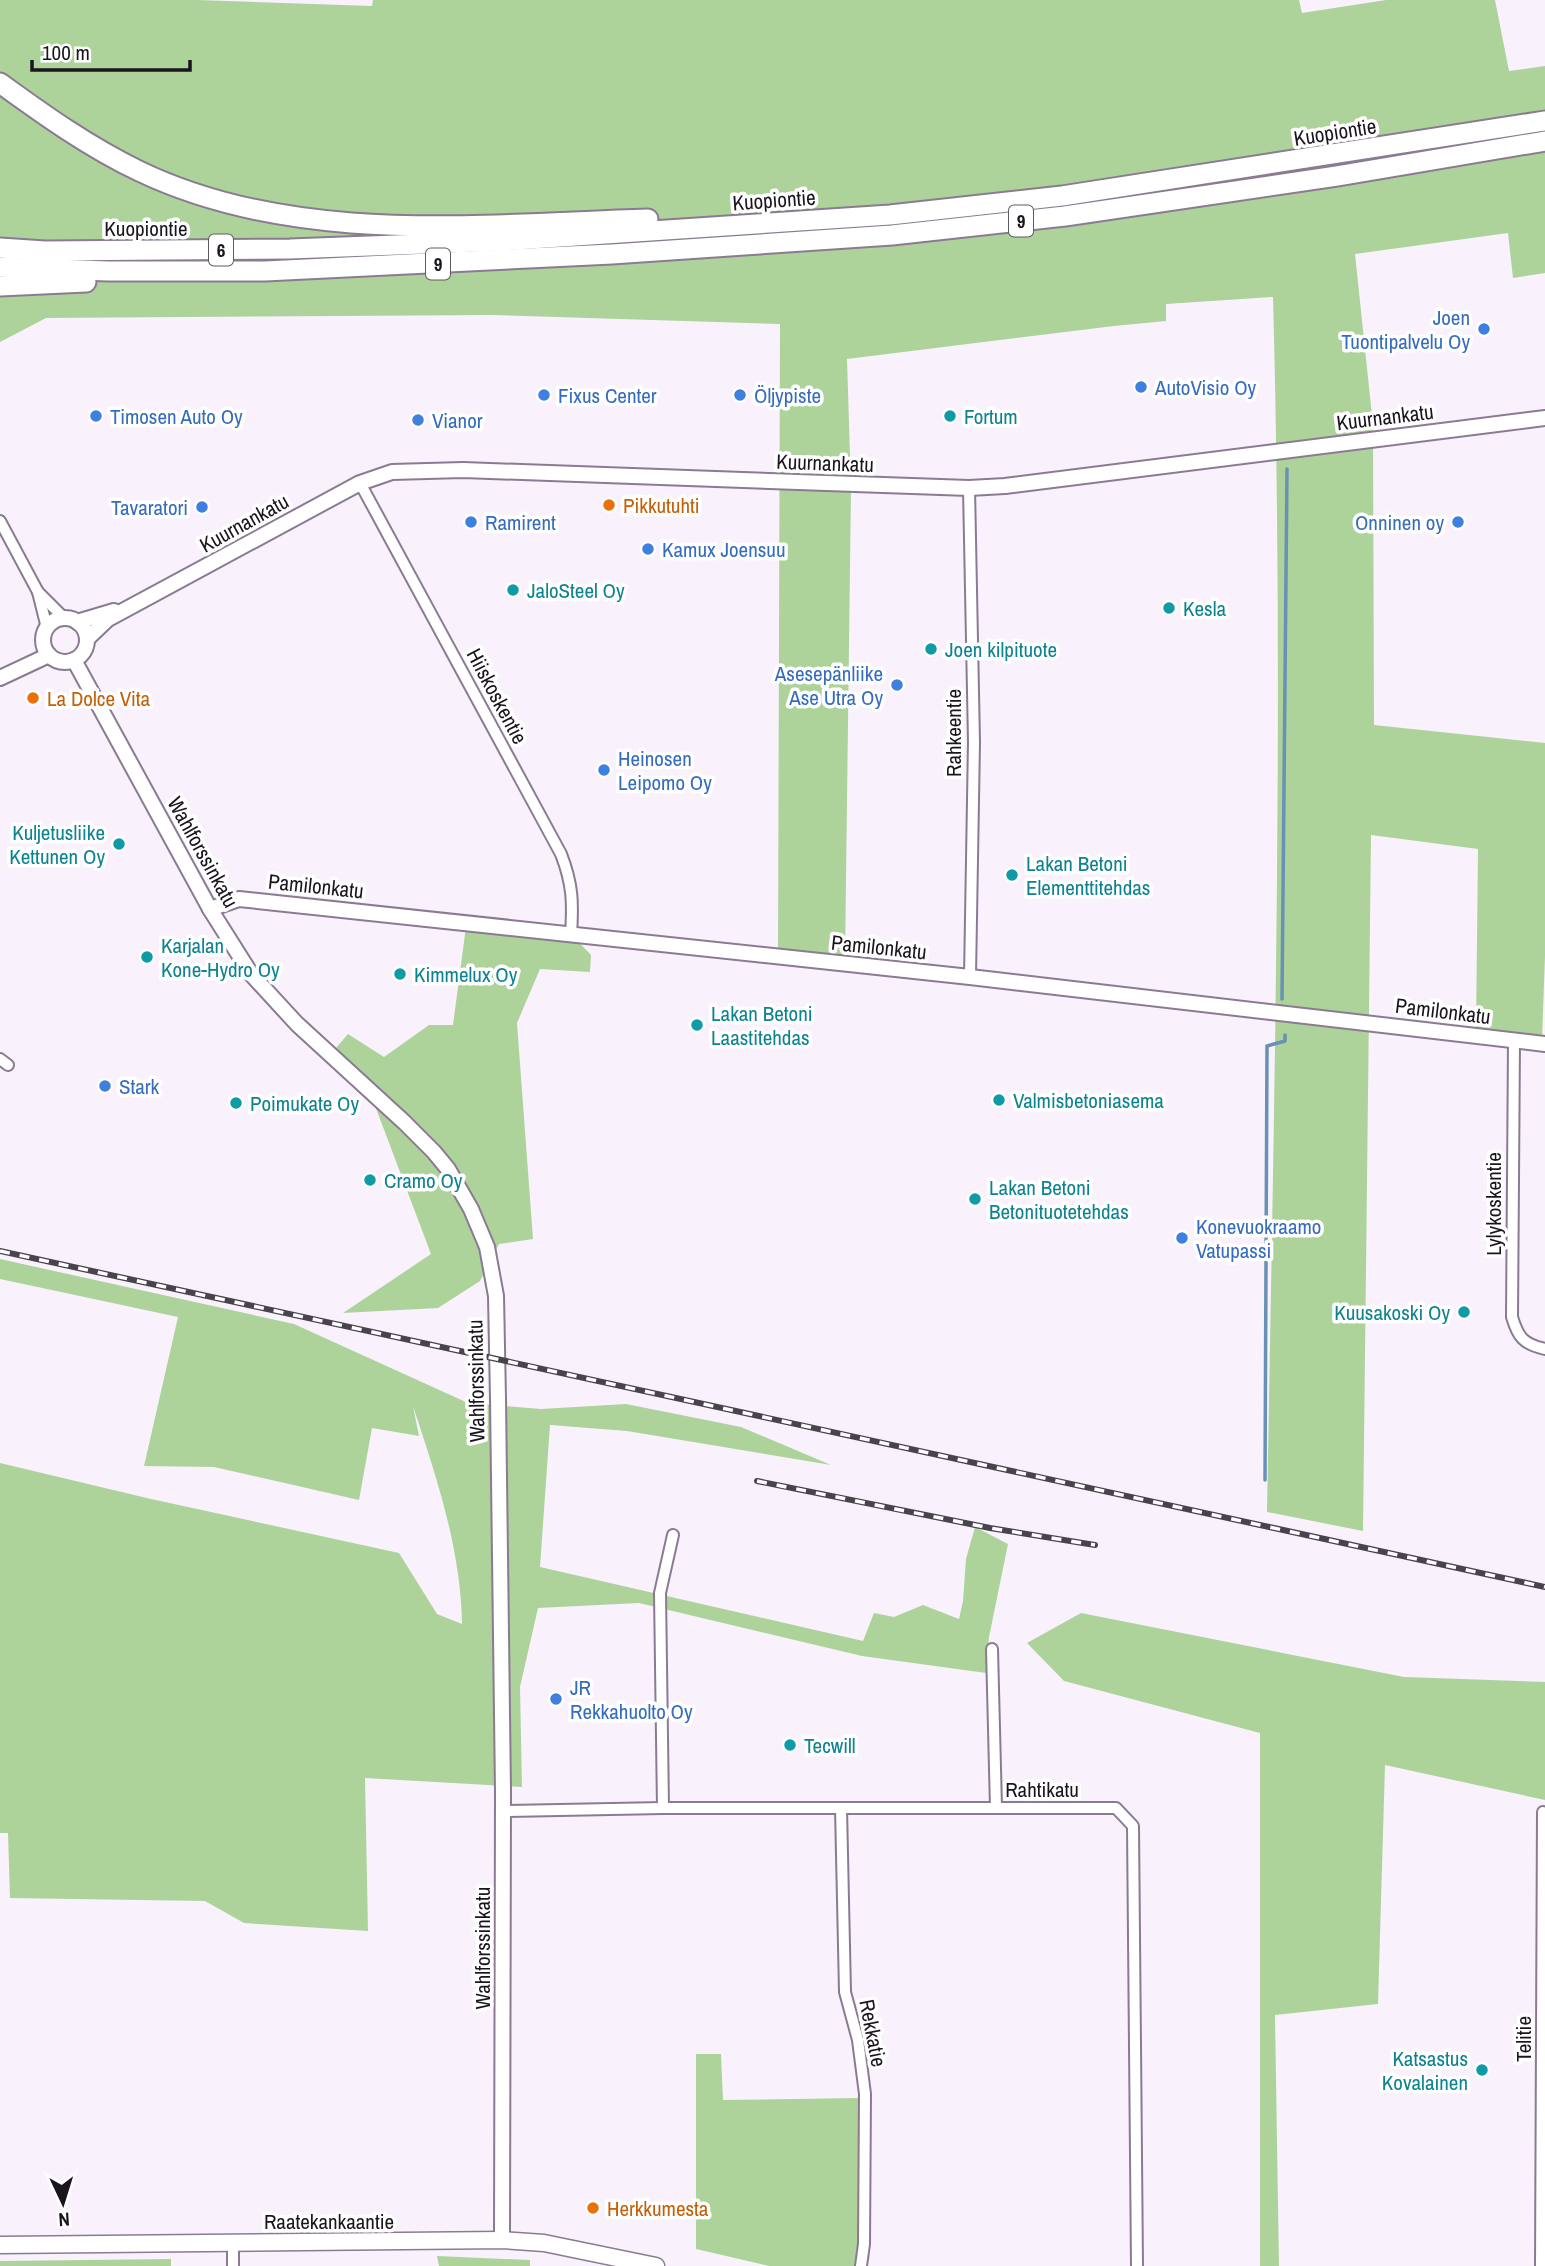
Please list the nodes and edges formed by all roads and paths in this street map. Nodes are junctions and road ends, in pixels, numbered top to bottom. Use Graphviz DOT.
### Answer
graph roads {
  1 [pos="0,83"];
  2 [pos="1545,121"];
  3 [pos="1545,141"];
  4 [pos="730,225"];
  5 [pos="442,243"];
  6 [pos="0,248"];
  7 [pos="0,267"];
  8 [pos="265,271"];
  9 [pos="0,286"];
  10 [pos="1545,418"];
  11 [pos="360,483"];
  12 [pos="969,488"];
  13 [pos="0,521"];
  14 [pos="38,592"];
  15 [pos="133,606"];
  16 [pos="71,620"];
  17 [pos="47,628"];
  18 [pos="87,639"];
  19 [pos="49,655"];
  20 [pos="74,660"];
  21 [pos="0,678"];
  22 [pos="210,909"];
  23 [pos="571,936"];
  24 [pos="970,977"];
  25 [pos="1514,1041"];
  26 [pos="1545,1044"];
  27 [pos="1545,1349"];
  28 [pos="673,1535"];
  29 [pos="992,1649"];
  30 [pos="663,1808"];
  31 [pos="841,1808"];
  32 [pos="996,1808"];
  33 [pos="503,1811"];
  34 [pos="1543,1812"];
  35 [pos="1544,1868"];
  36 [pos="502,2240"];
  37 [pos="233,2242"];
  38 [pos="0,2245"];
  39 [pos="233,2266"];
  40 [pos="656,2266"];
  41 [pos="861,2266"];
  42 [pos="1137,2266"];
  43 [pos="1541,2266"];
  1 -- 4 [label="highway"];
  2 -- 4 [label="highway, Kuopiontie / 9"];
  3 -- 8 [label="highway, Kuopiontie / 9"];
  4 -- 5 [label="highway, Kuopiontie / 9"];
  5 -- 6 [label="highway, Kuopiontie / 6"];
  7 -- 8 [label="highway, Kuopiontie / 9"];
  8 -- 9 [label="highway"];
  10 -- 12 [label="street, Kuurnankatu"];
  11 -- 12 [label="street, Kuurnankatu"];
  11 -- 15 [label="street, Kuurnankatu"];
  11 -- 23 [label="street, Hiiskoskentie"];
  12 -- 24 [label="street, Rahkeentie"];
  13 -- 14 [label="street"];
  14 -- 16 [label="street"];
  14 -- 17 [label="street"];
  15 -- 16 [label="street, Kuurnankatu"];
  15 -- 18 [label="street, Kuurnankatu"];
  16 -- 17 [label="street"];
  16 -- 18 [label="street"];
  17 -- 19 [label="street"];
  18 -- 20 [label="street"];
  19 -- 20 [label="street"];
  19 -- 21 [label="street"];
  20 -- 22 [label="street, Wahlforssinkatu"];
  22 -- 23 [label="street, Pamilonkatu"];
  22 -- 33 [label="street, Wahlforssinkatu"];
  23 -- 24 [label="street, Pamilonkatu"];
  24 -- 25 [label="street, Pamilonkatu"];
  25 -- 26 [label="street, Pamilonkatu"];
  25 -- 27 [label="street, Lylykoskentie"];
  28 -- 30 [label="street"];
  29 -- 32 [label="street"];
  30 -- 31 [label="street, Rahtikatu"];
  30 -- 33 [label="street, Rahtikatu"];
  31 -- 32 [label="street, Rahtikatu"];
  31 -- 41 [label="street, Rekkatie"];
  32 -- 42 [label="street, Rahtikatu"];
  33 -- 36 [label="street, Wahlforssinkatu"];
  34 -- 35 [label="street, Telitie"];
  35 -- 43 [label="street, Telitie"];
  36 -- 37 [label="main road, Raatekankaantie"];
  36 -- 40 [label="main road, Raatekankaantie"];
  37 -- 38 [label="main road, Raatekankaantie"];
  37 -- 39 [label="street"];
}
